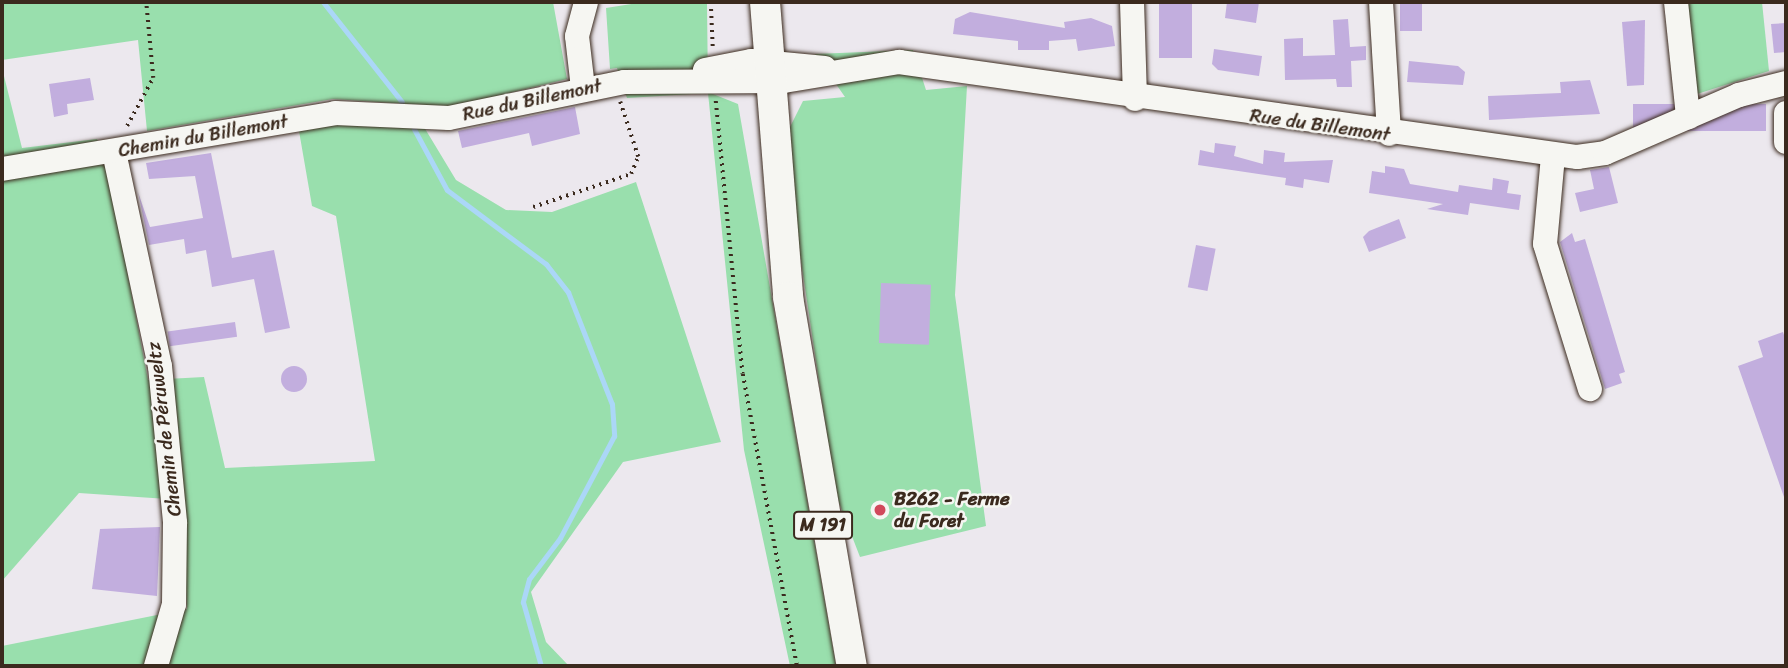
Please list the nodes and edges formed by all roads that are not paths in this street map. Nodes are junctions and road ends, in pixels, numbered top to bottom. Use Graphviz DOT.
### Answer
graph roads {
  1 [pos="586,2"];
  2 [pos="748,2"];
  3 [pos="765,2"];
  4 [pos="1132,2"];
  5 [pos="1381,2"];
  6 [pos="1676,2"];
  7 [pos="761,72"];
  8 [pos="1786,83"];
  9 [pos="583,88"];
  10 [pos="1135,99"];
  11 [pos="1786,113"];
  12 [pos="404,116"];
  13 [pos="1688,117"];
  14 [pos="1389,134"];
  15 [pos="1786,142"];
  16 [pos="114,152"];
  17 [pos="1553,156"];
  18 [pos="2,169"];
  19 [pos="1590,389"];
  20 [pos="156,666"];
  21 [pos="852,666"];
  1 -- 9 [label="street"];
  2 -- 7 [label="main road, M 191"];
  3 -- 7 [label="main road, M 191"];
  4 -- 10 [label="street"];
  5 -- 14 [label="street"];
  6 -- 13 [label="street"];
  7 -- 9 [label="street, Rue du Billemont"];
  7 -- 10 [label="street, Rue du Billemont"];
  7 -- 21 [label="main road, M 191"];
  8 -- 13 [label="street, Rue du Billemont"];
  9 -- 12 [label="street, Rue du Billemont"];
  10 -- 14 [label="street, Rue du Billemont"];
  11 -- 15 [label="street"];
  12 -- 16 [label="street, Chemin du Billemont"];
  13 -- 17 [label="street, Rue du Billemont"];
  14 -- 17 [label="street, Rue du Billemont"];
  16 -- 18 [label="street, Chemin du Billemont"];
  16 -- 20 [label="street, Chemin de Péruweltz"];
  17 -- 19 [label="street"];
}
